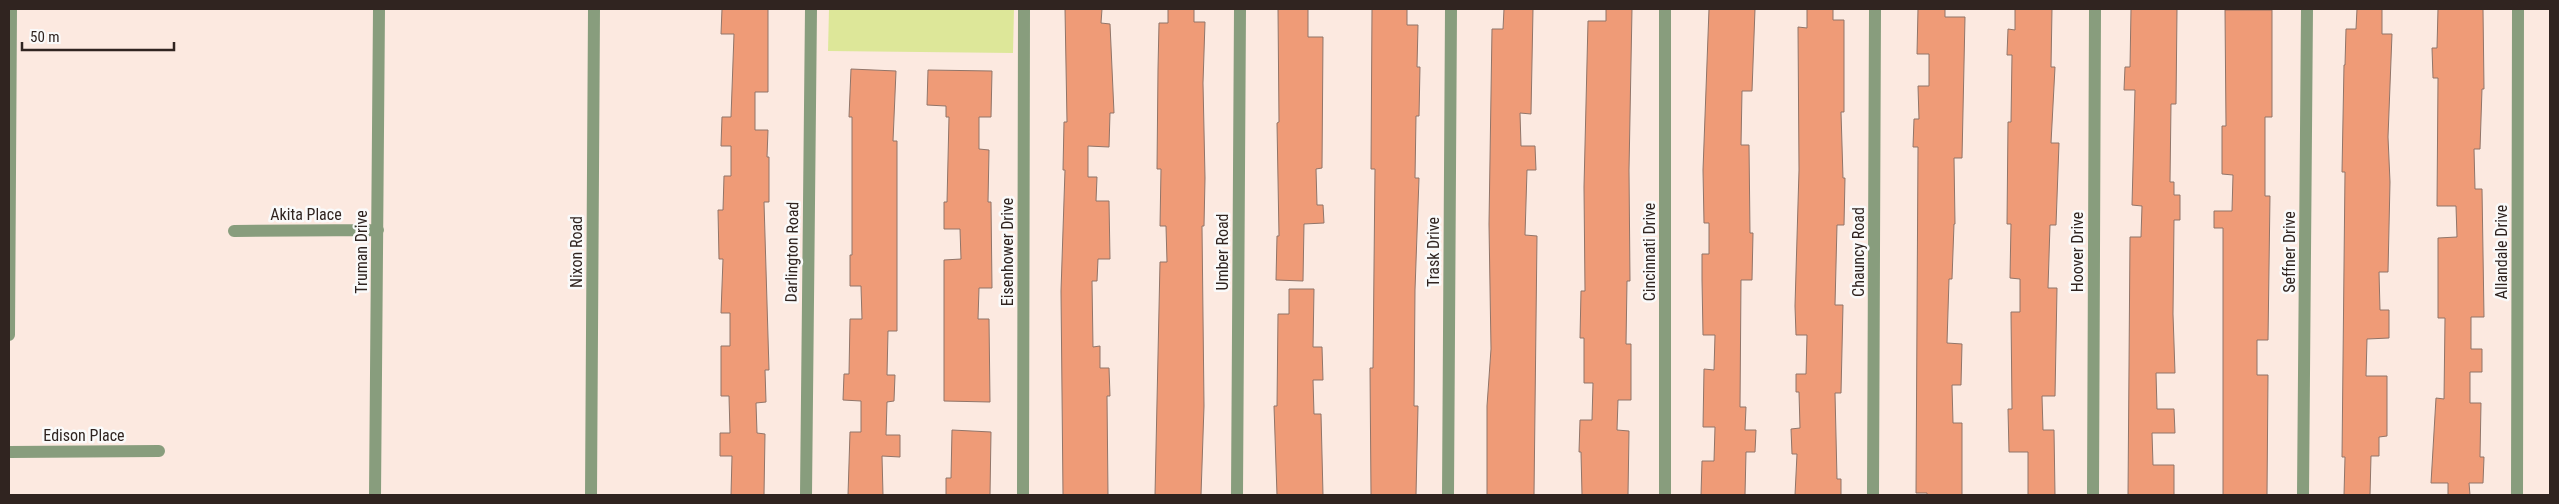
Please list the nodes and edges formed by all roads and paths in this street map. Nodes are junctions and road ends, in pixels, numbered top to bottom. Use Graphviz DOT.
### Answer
graph roads {
  1 [pos="11,9"];
  2 [pos="379,9"];
  3 [pos="594,9"];
  4 [pos="810,9"];
  5 [pos="1024,9"];
  6 [pos="1240,9"];
  7 [pos="1451,9"];
  8 [pos="1665,9"];
  9 [pos="1875,9"];
  10 [pos="2095,9"];
  11 [pos="2306,9"];
  12 [pos="2518,9"];
  13 [pos="378,230"];
  14 [pos="234,231"];
  15 [pos="9,335"];
  16 [pos="159,451"];
  17 [pos="9,452"];
  18 [pos="375,495"];
  19 [pos="591,495"];
  20 [pos="806,495"];
  21 [pos="1023,495"];
  22 [pos="1237,495"];
  23 [pos="1448,495"];
  24 [pos="1665,495"];
  25 [pos="1873,495"];
  26 [pos="2093,495"];
  27 [pos="2303,495"];
  28 [pos="2517,495"];
  1 -- 15 [label="street"];
  2 -- 13 [label="street, Truman Drive"];
  3 -- 19 [label="street, Nixon Road"];
  4 -- 20 [label="street, Darlington Road"];
  5 -- 21 [label="street, Eisenhower Drive"];
  6 -- 22 [label="street, Umber Road"];
  7 -- 23 [label="street, Trask Drive"];
  8 -- 24 [label="street, Cincinnati Drive"];
  9 -- 25 [label="street, Chauncy Road"];
  10 -- 26 [label="street, Hoover Drive"];
  11 -- 27 [label="street, Seffner Drive"];
  12 -- 28 [label="street, Allandale Drive"];
  13 -- 14 [label="street, Akita Place"];
  13 -- 18 [label="street, Truman Drive"];
  16 -- 17 [label="street, Edison Place"];
}
